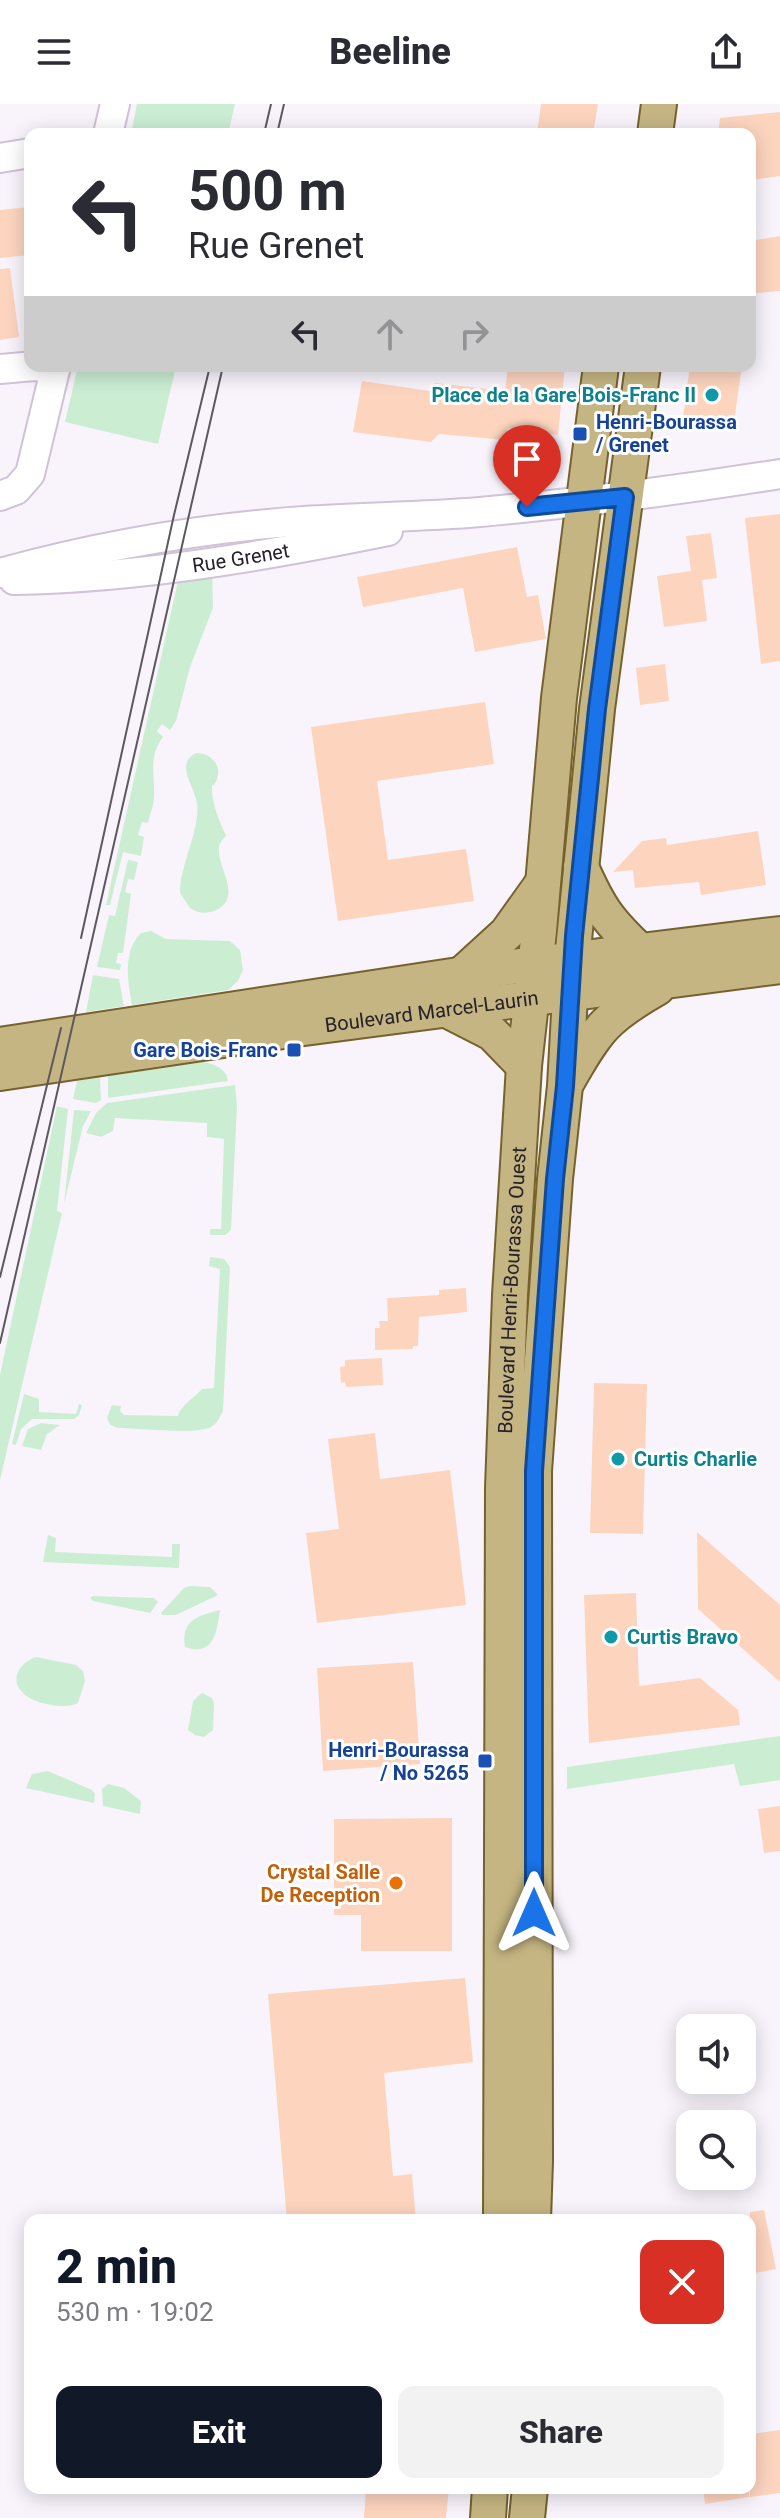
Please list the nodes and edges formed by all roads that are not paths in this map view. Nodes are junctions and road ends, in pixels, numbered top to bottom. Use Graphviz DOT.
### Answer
graph roads {
  1 [pos="115,104"];
  2 [pos="659,104"];
  3 [pos="109,128"];
  4 [pos="656,128"];
  5 [pos="24,154"];
  6 [pos="0,158"];
  7 [pos="24,367"];
  8 [pos="0,369"];
  9 [pos="54,372"];
  10 [pos="600,372"];
  11 [pos="642,372"];
  12 [pos="780,474"];
  13 [pos="0,496"];
  14 [pos="625,497"];
  15 [pos="583,501"];
  16 [pos="479,512"];
  17 [pos="0,573"];
  18 [pos="0,580"];
  19 [pos="581,866"];
  20 [pos="543,884"];
  21 [pos="780,934"];
  22 [pos="641,952"];
  23 [pos="535,965"];
  24 [pos="780,966"];
  25 [pos="461,975"];
  26 [pos="572,977"];
  27 [pos="667,981"];
  28 [pos="531,998"];
  29 [pos="445,1009"];
  30 [pos="0,1045"];
  31 [pos="83,1047"];
  32 [pos="524,1066"];
  33 [pos="0,1073"];
  34 [pos="565,1086"];
  35 [pos="501,2214"];
  36 [pos="533,2214"];
  37 [pos="490,2494"];
  38 [pos="529,2494"];
  39 [pos="488,2518"];
  40 [pos="527,2518"];
  1 -- 3 [label="street"];
  2 -- 4 [label="main road"];
  5 -- 6 [label="street"];
  7 -- 8 [label="street"];
  9 -- 13 [label="street"];
  10 -- 15 [label="main road, Boulevard Henri-Bourassa Ouest"];
  11 -- 14 [label="main road, Boulevard Henri-Bourassa Ouest"];
  12 -- 14 [label="street, Rue Grenet"];
  14 -- 15 [label="street, Rue Grenet"];
  14 -- 19 [label="main road, Boulevard Henri-Bourassa Ouest"];
  15 -- 16 [label="street, Rue Grenet"];
  15 -- 20 [label="main road, Boulevard Henri-Bourassa Ouest"];
  16 -- 17 [label="street, Rue Grenet"];
  16 -- 18 [label="street, Rue Grenet"];
  19 -- 22 [label="main road"];
  19 -- 26 [label="main road, Boulevard Henri-Bourassa Ouest"];
  20 -- 23 [label="main road, Boulevard Henri-Bourassa Ouest"];
  20 -- 25 [label="main road"];
  21 -- 22 [label="main road, Boulevard Marcel-Laurin"];
  22 -- 26 [label="main road, Boulevard Marcel-Laurin"];
  23 -- 25 [label="main road, Boulevard Marcel-Laurin"];
  23 -- 26 [label="main road, Boulevard Marcel-Laurin"];
  23 -- 28 [label="main road, Boulevard Henri-Bourassa Ouest"];
  24 -- 27 [label="main road, Boulevard Marcel-Laurin"];
  25 -- 31 [label="main road, Boulevard Marcel-Laurin"];
  26 -- 27 [label="main road, Boulevard Marcel-Laurin"];
  26 -- 28 [label="main road, Boulevard Marcel-Laurin"];
  26 -- 34 [label="main road, Boulevard Henri-Bourassa Ouest"];
  27 -- 34 [label="main road"];
  28 -- 29 [label="main road, Boulevard Marcel-Laurin"];
  28 -- 32 [label="main road, Boulevard Henri-Bourassa Ouest"];
  29 -- 31 [label="main road, Boulevard Marcel-Laurin"];
  29 -- 32 [label="main road"];
  30 -- 31 [label="main road"];
  31 -- 33 [label="main road"];
  32 -- 35 [label="main road, Boulevard Henri-Bourassa Ouest"];
  34 -- 36 [label="main road, Boulevard Henri-Bourassa Ouest"];
  37 -- 39 [label="main road"];
  38 -- 40 [label="main road"];
}
